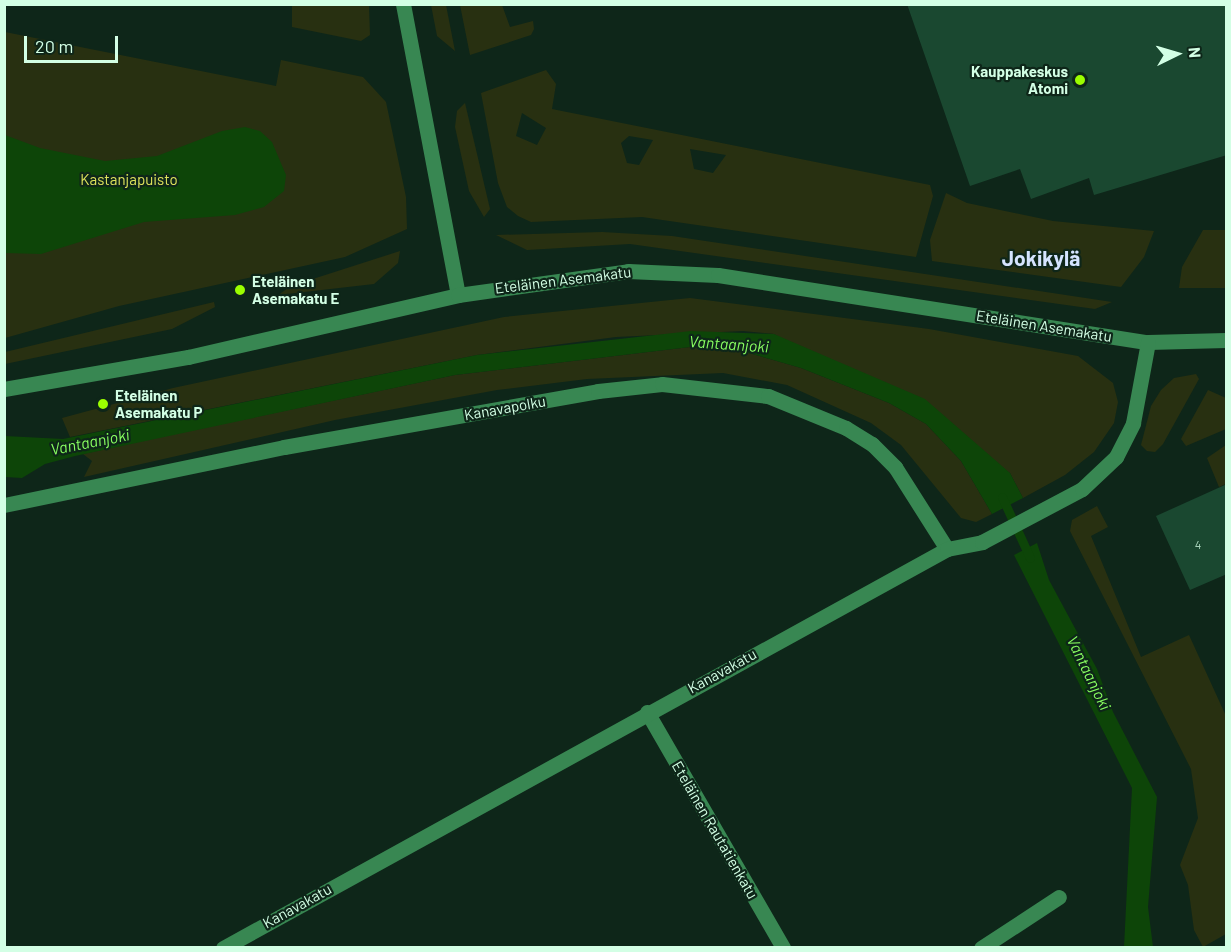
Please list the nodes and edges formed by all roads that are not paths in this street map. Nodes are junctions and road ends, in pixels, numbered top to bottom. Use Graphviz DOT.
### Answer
graph roads {
  1 [pos="403,4"];
  2 [pos="458,295"];
  3 [pos="1227,340"];
  4 [pos="1148,342"];
  5 [pos="7,387"];
  6 [pos="4,505"];
  7 [pos="947,549"];
  8 [pos="646,712"];
  9 [pos="1059,897"];
  10 [pos="223,948"];
  11 [pos="783,948"];
  12 [pos="981,948"];
  1 -- 2 [label="street"];
  2 -- 4 [label="street, Eteläinen Asemakatu"];
  2 -- 5 [label="street, Eteläinen Asemakatu"];
  3 -- 4 [label="street, Eteläinen Asemakatu"];
  4 -- 7 [label="street, Kanavakatu"];
  6 -- 7 [label="street, Kanavapolku"];
  7 -- 8 [label="street, Kanavakatu"];
  8 -- 10 [label="street, Kanavakatu"];
  8 -- 11 [label="street, Eteläinen Rautatienkatu"];
  9 -- 12 [label="street"];
}
